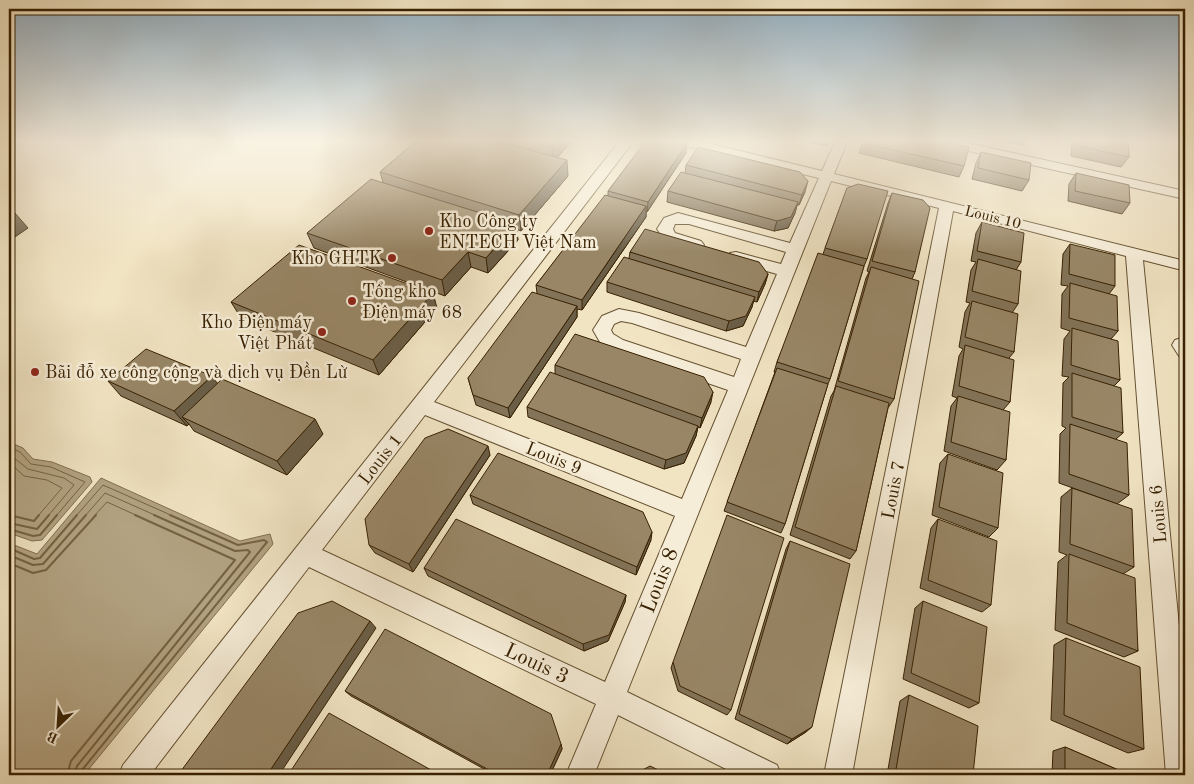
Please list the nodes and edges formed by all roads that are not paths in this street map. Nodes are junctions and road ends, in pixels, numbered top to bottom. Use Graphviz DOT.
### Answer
graph roads {
  1 [pos="598,179"];
  2 [pos="825,179"];
  3 [pos="837,179"];
  4 [pos="1111,179"];
  5 [pos="1185,195"];
  6 [pos="947,205"];
  7 [pos="795,249"];
  8 [pos="1134,253"];
  9 [pos="1182,265"];
  10 [pos="786,271"];
  11 [pos="751,356"];
  12 [pos="739,386"];
  13 [pos="421,406"];
  14 [pos="688,511"];
  15 [pos="306,554"];
  16 [pos="611,698"];
  17 [pos="134,775"];
  18 [pos="580,775"];
  19 [pos="767,775"];
  20 [pos="838,775"];
  21 [pos="1180,775"];
  1 -- 13 [label="street, Louis 1"];
  2 -- 7 [label="street, Louis 8"];
  3 -- 6 [label="street, Louis 10"];
  4 -- 5 [label="street"];
  6 -- 8 [label="street, Louis 10"];
  6 -- 20 [label="street, Louis 7"];
  7 -- 10 [label="street, Louis 8"];
  7 -- 10 [label="street"];
  8 -- 9 [label="street, Louis 10"];
  8 -- 21 [label="street, Louis 6"];
  10 -- 11 [label="street, Louis 8"];
  11 -- 12 [label="street, Louis 8"];
  11 -- 12 [label="street"];
  12 -- 14 [label="street, Louis 8"];
  13 -- 14 [label="street, Louis 9"];
  13 -- 15 [label="street, Louis 1"];
  14 -- 16 [label="street, Louis 8"];
  15 -- 16 [label="street, Louis 3"];
  15 -- 17 [label="street, Louis 1"];
  16 -- 18 [label="street, Louis 8"];
  16 -- 19 [label="street, Louis 3"];
}
